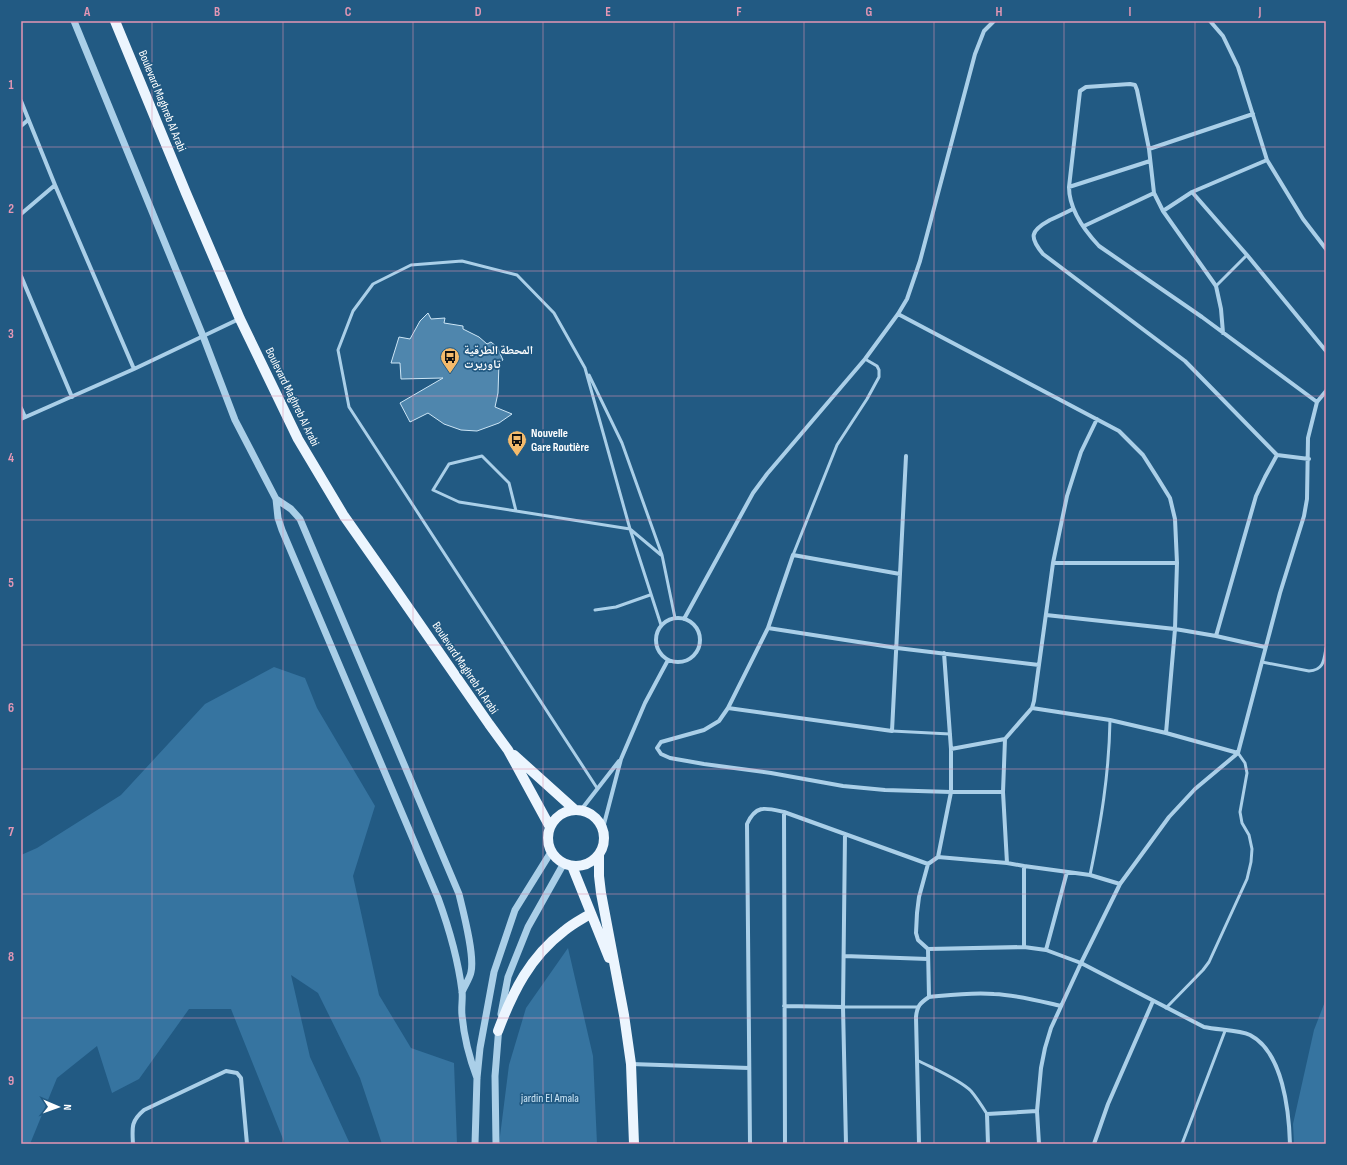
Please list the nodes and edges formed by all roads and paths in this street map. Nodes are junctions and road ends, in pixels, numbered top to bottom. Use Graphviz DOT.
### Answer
graph roads {
  1 [pos="74,21"];
  2 [pos="115,21"];
  3 [pos="994,21"];
  4 [pos="1210,21"];
  5 [pos="21,101"];
  6 [pos="1253,114"];
  7 [pos="28,120"];
  8 [pos="21,126"];
  9 [pos="1149,149"];
  10 [pos="1267,160"];
  11 [pos="1150,162"];
  12 [pos="55,185"];
  13 [pos="1069,187"];
  14 [pos="1192,192"];
  15 [pos="1154,193"];
  16 [pos="1073,209"];
  17 [pos="1163,211"];
  18 [pos="21,214"];
  19 [pos="1084,226"];
  20 [pos="1326,249"];
  21 [pos="1247,255"];
  22 [pos="21,276"];
  23 [pos="1216,286"];
  24 [pos="898,314"];
  25 [pos="240,319"];
  26 [pos="1223,333"];
  27 [pos="203,336"];
  28 [pos="1326,351"];
  29 [pos="865,359"];
  30 [pos="585,368"];
  31 [pos="134,369"];
  32 [pos="1326,391"];
  33 [pos="72,397"];
  34 [pos="1317,402"];
  35 [pos="21,408"];
  36 [pos="23,418"];
  37 [pos="1097,418"];
  38 [pos="1277,455"];
  39 [pos="906,456"];
  40 [pos="1308,458"];
  41 [pos="276,499"];
  42 [pos="516,511"];
  43 [pos="630,529"];
  44 [pos="662,555"];
  45 [pos="792,555"];
  46 [pos="1053,563"];
  47 [pos="1177,563"];
  48 [pos="900,574"];
  49 [pos="650,595"];
  50 [pos="595,610"];
  51 [pos="1046,615"];
  52 [pos="675,618"];
  53 [pos="684,619"];
  54 [pos="661,625"];
  55 [pos="768,628"];
  56 [pos="1175,629"];
  57 [pos="1216,636"];
  58 [pos="1265,647"];
  59 [pos="897,648"];
  60 [pos="1326,648"];
  61 [pos="944,654"];
  62 [pos="668,660"];
  63 [pos="1262,662"];
  64 [pos="1039,665"];
  65 [pos="728,708"];
  66 [pos="1032,708"];
  67 [pos="1110,720"];
  68 [pos="892,731"];
  69 [pos="1166,733"];
  70 [pos="950,734"];
  71 [pos="1005,739"];
  72 [pos="951,749"];
  73 [pos="508,750"];
  74 [pos="1238,753"];
  75 [pos="621,759"];
  76 [pos="597,788"];
  77 [pos="951,792"];
  78 [pos="1003,792"];
  79 [pos="578,809"];
  80 [pos="784,812"];
  81 [pos="550,826"];
  82 [pos="603,828"];
  83 [pos="845,834"];
  84 [pos="551,852"];
  85 [pos="599,855"];
  86 [pos="938,857"];
  87 [pos="1007,863"];
  88 [pos="928,864"];
  89 [pos="568,865"];
  90 [pos="1024,866"];
  91 [pos="1067,872"];
  92 [pos="1090,875"];
  93 [pos="1120,884"];
  94 [pos="590,914"];
  95 [pos="1024,947"];
  96 [pos="928,948"];
  97 [pos="1046,950"];
  98 [pos="844,956"];
  99 [pos="928,959"];
  100 [pos="1081,963"];
  101 [pos="616,977"];
  102 [pos="462,992"];
  103 [pos="929,997"];
  104 [pos="1153,1001"];
  105 [pos="784,1006"];
  106 [pos="1061,1006"];
  107 [pos="843,1007"];
  108 [pos="917,1007"];
  109 [pos="1166,1008"];
  110 [pos="498,1031"];
  111 [pos="1225,1031"];
  112 [pos="917,1060"];
  113 [pos="632,1064"];
  114 [pos="749,1068"];
  115 [pos="477,1078"];
  116 [pos="1037,1111"];
  117 [pos="987,1114"];
  118 [pos="133,1144"];
  119 [pos="247,1144"];
  120 [pos="475,1144"];
  121 [pos="496,1144"];
  122 [pos="634,1144"];
  123 [pos="750,1144"];
  124 [pos="785,1144"];
  125 [pos="846,1144"];
  126 [pos="918,1144"];
  127 [pos="988,1144"];
  128 [pos="1039,1144"];
  129 [pos="1094,1144"];
  130 [pos="1182,1144"];
  131 [pos="1290,1144"];
  1 -- 27 [label="street"];
  2 -- 25 [label="main road, Boulevard Maghreb Al Arabi"];
  3 -- 24 [label="street"];
  4 -- 6 [label="street"];
  5 -- 7 [label="street"];
  6 -- 9 [label="street"];
  6 -- 10 [label="street"];
  7 -- 8 [label="street"];
  7 -- 12 [label="street"];
  9 -- 11 [label="street"];
  9 -- 13 [label="street"];
  10 -- 14 [label="street"];
  10 -- 20 [label="street"];
  11 -- 13 [label="street"];
  11 -- 15 [label="street"];
  12 -- 18 [label="street"];
  12 -- 31 [label="street"];
  13 -- 16 [label="street"];
  14 -- 17 [label="street"];
  14 -- 21 [label="street"];
  15 -- 17 [label="street"];
  15 -- 19 [label="street"];
  16 -- 19 [label="street"];
  16 -- 38 [label="street"];
  17 -- 23 [label="street"];
  19 -- 26 [label="street"];
  21 -- 23 [label="lane"];
  21 -- 28 [label="street"];
  22 -- 33 [label="street"];
  23 -- 26 [label="street"];
  24 -- 29 [label="street"];
  24 -- 37 [label="street"];
  25 -- 27 [label="street"];
  25 -- 73 [label="main road, Boulevard Maghreb Al Arabi"];
  26 -- 34 [label="street"];
  27 -- 31 [label="street"];
  27 -- 41 [label="street"];
  29 -- 45 [label="lane"];
  29 -- 53 [label="street"];
  30 -- 43 [label="lane"];
  30 -- 44 [label="lane"];
  30 -- 76 [label="lane"];
  31 -- 33 [label="street"];
  32 -- 34 [label="street"];
  33 -- 36 [label="street"];
  34 -- 40 [label="street"];
  35 -- 36 [label="street"];
  37 -- 46 [label="street"];
  37 -- 47 [label="street"];
  38 -- 40 [label="street"];
  38 -- 57 [label="street"];
  39 -- 48 [label="street"];
  40 -- 58 [label="street"];
  41 -- 102 [label="street"];
  41 -- 102 [label="street"];
  42 -- 42 [label="lane"];
  42 -- 43 [label="lane"];
  43 -- 44 [label="lane"];
  43 -- 49 [label="lane"];
  44 -- 52 [label="lane"];
  45 -- 48 [label="street"];
  45 -- 55 [label="street"];
  46 -- 47 [label="street"];
  46 -- 51 [label="street"];
  47 -- 56 [label="street"];
  48 -- 59 [label="street"];
  49 -- 50 [label="lane"];
  49 -- 54 [label="lane"];
  51 -- 56 [label="street"];
  51 -- 64 [label="street"];
  52 -- 53 [label="street"];
  52 -- 54 [label="street"];
  53 -- 62 [label="street"];
  54 -- 62 [label="street"];
  55 -- 59 [label="street"];
  55 -- 65 [label="street"];
  56 -- 57 [label="street"];
  56 -- 69 [label="street"];
  57 -- 58 [label="street"];
  58 -- 63 [label="street"];
  59 -- 61 [label="street"];
  59 -- 68 [label="street"];
  60 -- 63 [label="lane"];
  61 -- 64 [label="street"];
  61 -- 70 [label="street"];
  62 -- 75 [label="street"];
  63 -- 74 [label="street"];
  64 -- 66 [label="street"];
  65 -- 68 [label="street"];
  65 -- 77 [label="street"];
  66 -- 67 [label="street"];
  66 -- 71 [label="street"];
  67 -- 69 [label="street"];
  67 -- 92 [label="lane"];
  68 -- 70 [label="lane"];
  69 -- 74 [label="street"];
  70 -- 72 [label="street"];
  71 -- 72 [label="street"];
  71 -- 78 [label="street"];
  72 -- 77 [label="street"];
  73 -- 79 [label="main road, Boulevard Maghreb Al Arabi"];
  73 -- 81 [label="main road, Boulevard Maghreb Al Arabi"];
  74 -- 93 [label="street"];
  74 -- 109 [label="lane"];
  75 -- 76 [label="street"];
  75 -- 82 [label="street"];
  76 -- 79 [label="street"];
  77 -- 78 [label="street"];
  77 -- 86 [label="street"];
  78 -- 87 [label="street"];
  79 -- 81 [label="main road"];
  79 -- 82 [label="main road"];
  80 -- 83 [label="street"];
  80 -- 105 [label="street"];
  80 -- 114 [label="street"];
  81 -- 84 [label="main road"];
  82 -- 85 [label="main road"];
  83 -- 88 [label="street"];
  83 -- 98 [label="street"];
  84 -- 89 [label="main road"];
  84 -- 115 [label="street"];
  85 -- 89 [label="main road"];
  85 -- 101 [label="main road"];
  86 -- 87 [label="street"];
  86 -- 88 [label="street"];
  87 -- 90 [label="street"];
  88 -- 96 [label="street"];
  89 -- 94 [label="main road"];
  89 -- 110 [label="street"];
  90 -- 91 [label="street"];
  90 -- 95 [label="street"];
  91 -- 92 [label="street"];
  91 -- 97 [label="street"];
  92 -- 93 [label="street"];
  93 -- 100 [label="street"];
  94 -- 101 [label="main road"];
  94 -- 110 [label="main road"];
  95 -- 96 [label="street"];
  95 -- 97 [label="street"];
  96 -- 99 [label="street"];
  97 -- 100 [label="street"];
  98 -- 99 [label="street"];
  98 -- 107 [label="street"];
  99 -- 103 [label="street"];
  100 -- 104 [label="street"];
  100 -- 106 [label="street"];
  101 -- 113 [label="main road"];
  102 -- 115 [label="street"];
  103 -- 106 [label="street"];
  103 -- 108 [label="street"];
  104 -- 109 [label="street"];
  104 -- 129 [label="street"];
  105 -- 107 [label="street"];
  105 -- 124 [label="street"];
  106 -- 116 [label="street"];
  107 -- 108 [label="lane"];
  107 -- 125 [label="street"];
  108 -- 112 [label="street"];
  109 -- 111 [label="street"];
  110 -- 121 [label="street"];
  111 -- 130 [label="lane"];
  111 -- 131 [label="street"];
  112 -- 117 [label="lane"];
  112 -- 126 [label="street"];
  113 -- 114 [label="street"];
  113 -- 122 [label="main road"];
  114 -- 123 [label="street"];
  115 -- 120 [label="street"];
  116 -- 117 [label="street"];
  116 -- 128 [label="street"];
  117 -- 127 [label="street"];
  118 -- 119 [label="street"];
}
